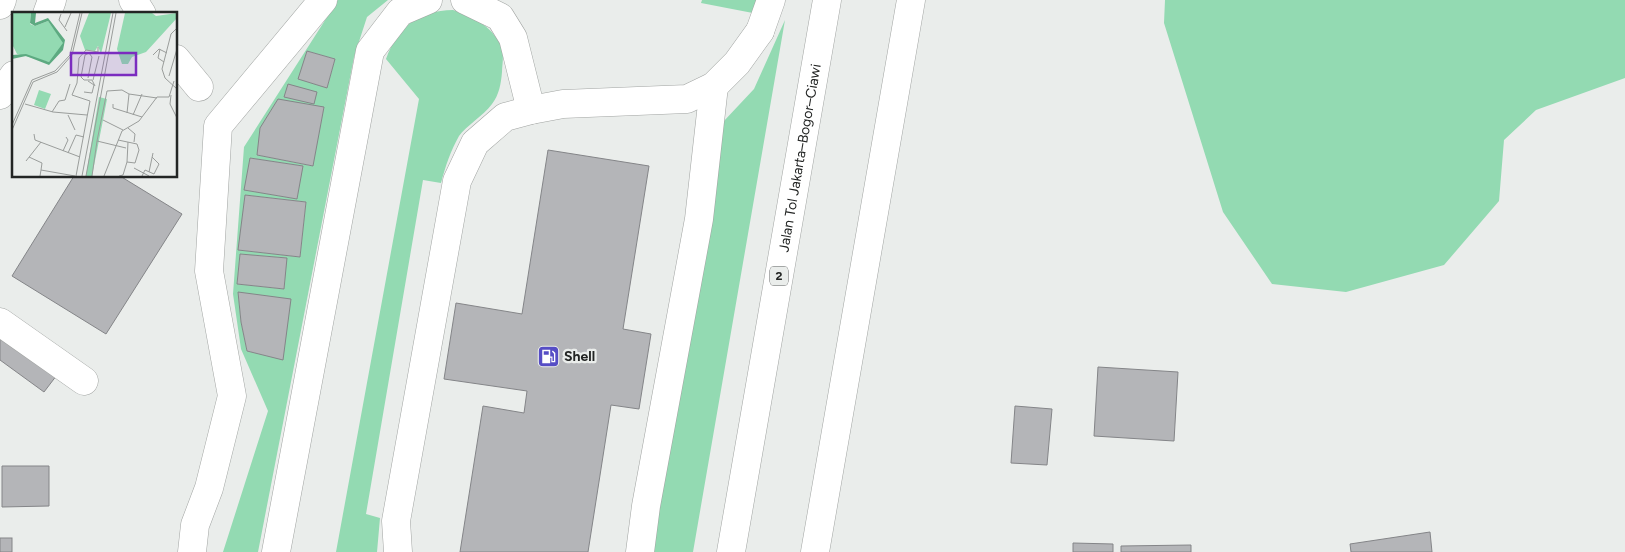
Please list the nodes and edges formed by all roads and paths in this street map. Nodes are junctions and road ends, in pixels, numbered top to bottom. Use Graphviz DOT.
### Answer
graph roads {
  1 [pos="2,0"];
  2 [pos="52,0"];
  3 [pos="133,0"];
  4 [pos="323,0"];
  5 [pos="428,0"];
  6 [pos="465,0"];
  7 [pos="771,0"];
  8 [pos="827,0"];
  9 [pos="911,0"];
  10 [pos="0,5"];
  11 [pos="48,12"];
  12 [pos="141,12"];
  13 [pos="178,61"];
  14 [pos="12,78"];
  15 [pos="714,86"];
  16 [pos="199,87"];
  17 [pos="0,95"];
  18 [pos="530,110"];
  19 [pos="0,322"];
  20 [pos="84,381"];
  21 [pos="192,552"];
  22 [pos="276,552"];
  23 [pos="398,552"];
  24 [pos="640,552"];
  25 [pos="731,552"];
  26 [pos="815,552"];
  1 -- 10 [label="main road"];
  2 -- 11 [label="main road"];
  3 -- 12 [label="main road"];
  4 -- 21 [label="main road"];
  5 -- 22 [label="main road"];
  6 -- 18 [label="main road"];
  7 -- 15 [label="main road"];
  8 -- 25 [label="main road, Jalan Tol Jakarta–Bogor–Ciawi / 2"];
  9 -- 26 [label="main road"];
  13 -- 16 [label="main road"];
  14 -- 17 [label="main road"];
  15 -- 18 [label="main road"];
  15 -- 24 [label="main road"];
  18 -- 23 [label="main road"];
  19 -- 20 [label="main road"];
}
